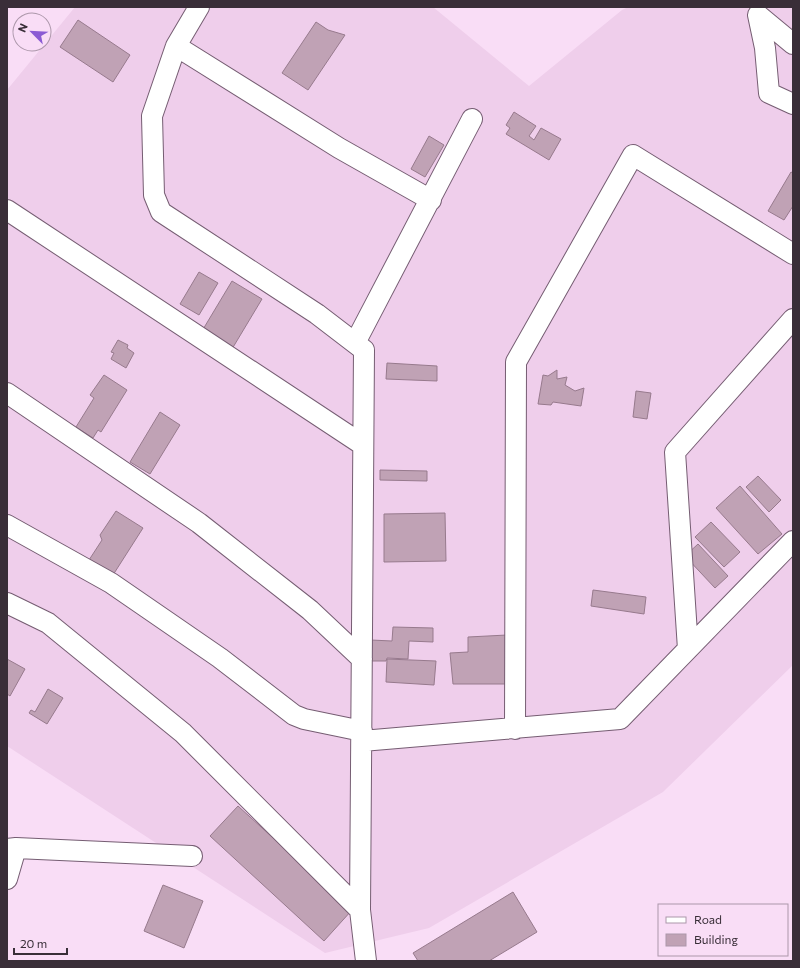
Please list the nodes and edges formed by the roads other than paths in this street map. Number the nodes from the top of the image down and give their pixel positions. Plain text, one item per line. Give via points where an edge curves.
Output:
1 (199, 7) edge
2 (793, 44) edge
3 (176, 46) junction
4 (793, 104) edge
5 (472, 119) dead end
6 (431, 200) junction
7 (7, 210) edge
8 (793, 254) edge
9 (793, 319) edge
10 (355, 343) junction
11 (7, 393) edge
12 (364, 445) junction
13 (7, 525) edge
14 (793, 542) edge
15 (7, 603) edge
16 (688, 650) junction
17 (362, 658) junction
18 (515, 729) junction
19 (362, 736) junction
20 (12, 849) edge
21 (192, 856) dead end
22 (7, 879) edge
23 (360, 910) junction
24 (366, 961) edge

1 - 3 street
2 - 4 street via 758,15 770,93
3 - 6 street via 339,148
3 - 10 street via 152,116 154,195 161,212 317,314
5 - 6 street
6 - 10 street
7 - 12 street
8 - 18 street via 633,155 516,362
9 - 16 street via 675,452
10 - 12 street via 364,350
11 - 17 street via 199,523 310,610
12 - 17 street
13 - 19 street via 110,583 220,658 294,715
14 - 16 street
15 - 23 street via 48,623 183,733
16 - 18 street via 620,719
17 - 19 street
18 - 19 street
19 - 23 street
20 - 21 street
20 - 22 street
23 - 24 street

